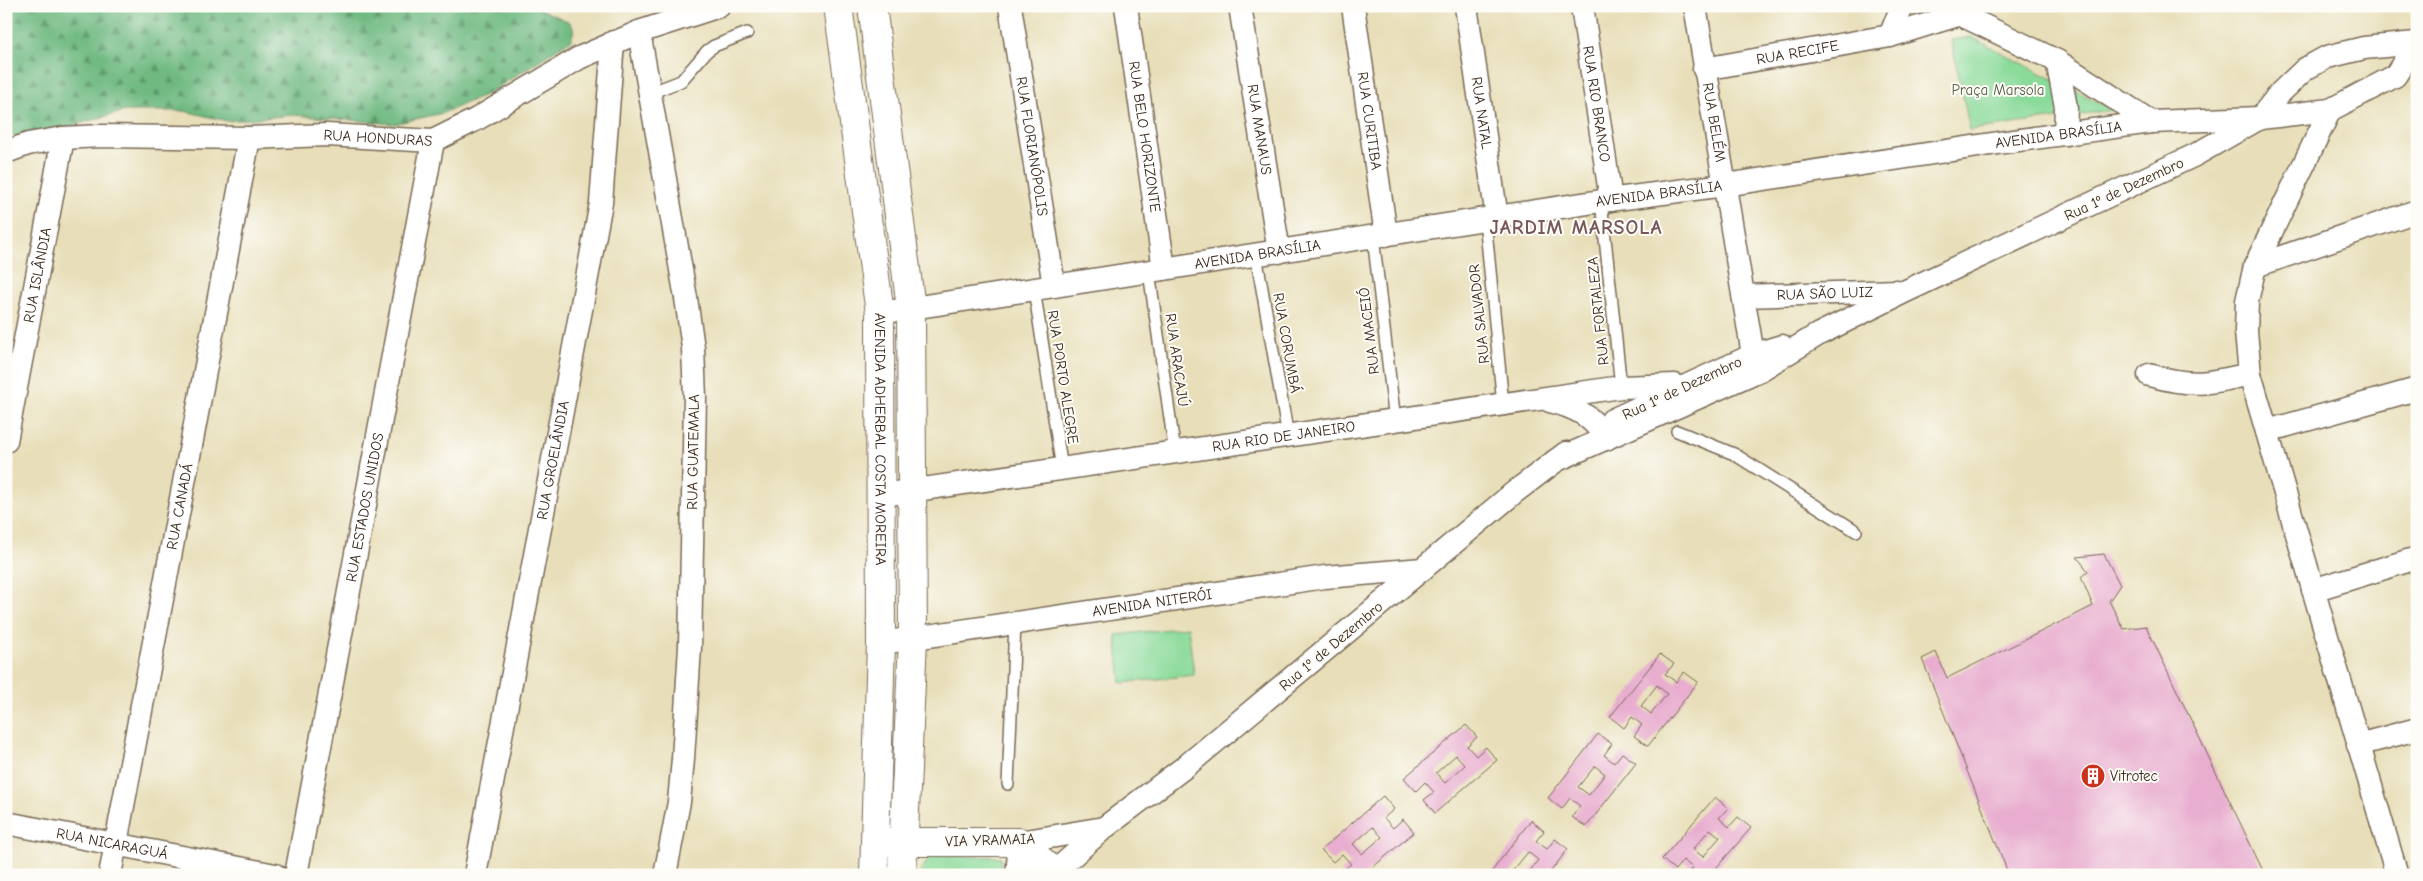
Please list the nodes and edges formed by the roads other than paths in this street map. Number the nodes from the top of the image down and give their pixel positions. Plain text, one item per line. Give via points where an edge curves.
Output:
1 (719, 6) edge
2 (838, 6) edge
3 (872, 6) edge
4 (1010, 6) edge
5 (1126, 6) edge
6 (1240, 6) edge
7 (1353, 6) edge
8 (1466, 6) edge
9 (1582, 6) edge
10 (1695, 6) edge
11 (1902, 6) edge
12 (1952, 10) edge
13 (640, 32) junction
14 (747, 34) dead end
15 (1890, 36) junction
16 (614, 42) junction
17 (2417, 43) edge
18 (2058, 61) junction
19 (1704, 69) junction
20 (2406, 75) edge
21 (650, 93) junction
22 (2330, 110) junction
23 (2260, 118) junction
24 (2151, 122) junction
25 (2065, 134) junction
26 (62, 138) junction
27 (249, 138) junction
28 (433, 141) junction
29 (6, 152) edge
30 (1725, 185) junction
31 (1606, 201) junction
32 (2417, 212) edge
33 (1491, 218) junction
34 (1379, 236) junction
35 (1279, 252) junction
36 (1256, 255) junction
37 (2255, 266) junction
38 (1157, 270) junction
39 (1044, 288) junction
40 (1906, 291) junction
41 (1744, 296) junction
42 (911, 308) junction
43 (880, 314) junction
44 (1819, 334) junction
45 (1753, 355) junction
46 (2250, 374) junction
47 (2149, 375) dead end
48 (1688, 384) junction
49 (1612, 388) junction
50 (2417, 389) edge
51 (1710, 391) junction
52 (1544, 400) junction
53 (1503, 405) junction
54 (1395, 421) junction
55 (1598, 428) junction
56 (1677, 431) dead end
57 (2267, 431) junction
58 (1288, 436) junction
59 (6, 441) edge
60 (1176, 453) junction
61 (1062, 469) junction
62 (913, 490) junction
63 (882, 495) junction
64 (1856, 531) dead end
65 (2417, 558) edge
66 (1423, 569) junction
67 (2313, 590) junction
68 (1014, 624) junction
69 (912, 640) junction
70 (881, 643) junction
71 (2417, 729) edge
72 (2358, 745) junction
73 (1008, 784) dead end
74 (6, 823) edge
75 (1104, 828) junction
76 (876, 842) junction
77 (1020, 842) junction
78 (904, 843) junction
79 (115, 844) junction
80 (1054, 874) edge
81 (110, 875) edge
82 (275, 875) edge
83 (296, 875) edge
84 (475, 875) edge
85 (665, 875) edge
86 (874, 875) edge
87 (902, 875) edge
88 (1017, 875) edge
89 (2396, 875) edge

1 - 13 street, RUA HONDURAS
2 - 43 main road, AVENIDA ADHERBAL COSTA MOREIRA
3 - 42 main road, AVENIDA ADHERBAL COSTA MOREIRA
4 - 39 street, RUA FLORIANÓPOLIS
5 - 38 street, RUA BELO HORIZONTE
6 - 35 street, RUA MANAUS
7 - 34 street, RUA CURITIBA
8 - 33 street, RUA NATAL
9 - 31 street, RUA RIO BRANCO
10 - 19 street, RUA BELÉM
11 - 15 street
12 - 15 street, RUA RECIFE
12 - 18 street
13 - 16 street, RUA HONDURAS
13 - 21 street, RUA GUATEMALA
14 - 21 lane via 714,46 681,81
15 - 19 street, RUA RECIFE
16 - 28 street, RUA HONDURAS via 578,58
16 - 84 street, RUA GROELÂNDIA via 601,204
17 - 20 street, Rua 1º de Dezembro
17 - 23 street via 2364,48 2327,57 2304,69
18 - 24 street
18 - 25 street via 2066,107
19 - 30 street, RUA BELÉM
20 - 22 street, Rua 1º de Dezembro
21 - 85 street, RUA GUATEMALA via 686,298 695,398 690,647 684,750 679,802
22 - 23 street, Rua 1º de Dezembro
22 - 37 street
23 - 24 street, AVENIDA BRASÍLIA
23 - 40 street, Rua 1º de Dezembro via 2170,168
24 - 25 street, AVENIDA BRASÍLIA
25 - 30 street, AVENIDA BRASÍLIA
26 - 27 street, RUA HONDURAS
26 - 29 street, RUA HONDURAS
26 - 59 street, RUA ISLÂNDIA
27 - 28 street, RUA HONDURAS via 328,135
27 - 79 street, RUA CANADÁ
28 - 83 street, RUA ESTADOS UNIDOS
30 - 31 street, AVENIDA BRASÍLIA
30 - 41 street, RUA BELÉM
31 - 33 street, AVENIDA BRASÍLIA
31 - 49 lane, RUA FORTALEZA
32 - 37 street
33 - 34 street, AVENIDA BRASÍLIA
33 - 53 lane, RUA SALVADOR
34 - 35 street, AVENIDA BRASÍLIA
34 - 54 lane, RUA MACEIÓ
35 - 36 street, AVENIDA BRASÍLIA
36 - 38 street, AVENIDA BRASÍLIA
36 - 58 lane, RUA CORUMBÁ
37 - 46 street via 2247,301
38 - 39 street, AVENIDA BRASÍLIA
38 - 60 lane, RUA ARACAJÚ
39 - 42 street, AVENIDA BRASÍLIA
39 - 61 lane, RUA PORTO ALEGRE
40 - 41 street, RUA SÃO LUIZ
40 - 44 street, Rua 1º de Dezembro
41 - 45 street, RUA BELÉM
42 - 43 street, AVENIDA BRASÍLIA
42 - 62 main road, AVENIDA ADHERBAL COSTA MOREIRA
43 - 63 main road, AVENIDA ADHERBAL COSTA MOREIRA
44 - 45 street, Rua 1º de Dezembro
44 - 51 street, Rua 1º de Dezembro via 1760,370
45 - 48 street, Rua 1º de Dezembro
45 - 51 street
46 - 47 street via 2197,384
46 - 57 street
48 - 49 street, RUA RIO DE JANEIRO
48 - 55 street, Rua 1º de Dezembro
49 - 52 street, RUA RIO DE JANEIRO
49 - 55 street via 1596,398
50 - 57 street
51 - 55 street, Rua 1º de Dezembro
52 - 53 street, RUA RIO DE JANEIRO
52 - 55 street via 1573,407
53 - 54 street, RUA RIO DE JANEIRO
54 - 58 street, RUA RIO DE JANEIRO
55 - 66 street, Rua 1º de Dezembro
56 - 64 lane via 1734,454
57 - 67 street
58 - 60 street, RUA RIO DE JANEIRO
60 - 61 street, RUA RIO DE JANEIRO
61 - 62 street, RUA RIO DE JANEIRO
62 - 63 street, RUA RIO DE JANEIRO
62 - 69 main road, AVENIDA ADHERBAL COSTA MOREIRA
63 - 70 main road, AVENIDA ADHERBAL COSTA MOREIRA
65 - 67 street
66 - 68 street, AVENIDA NITERÓI via 1325,577
66 - 75 street, Rua 1º de Dezembro via 1186,766
67 - 72 street
68 - 69 street, AVENIDA NITERÓI
68 - 73 lane
69 - 70 street, AVENIDA NITERÓI
69 - 78 main road, AVENIDA ADHERBAL COSTA MOREIRA
70 - 76 main road, AVENIDA ADHERBAL COSTA MOREIRA
71 - 72 street
72 - 89 street
74 - 79 street, RUA NICARAGUÁ
75 - 77 street, VIA YRAMAIA
75 - 80 street, Rua 1º de Dezembro
76 - 78 main road, VIA YRAMAIA
76 - 86 main road, AVENIDA ADHERBAL COSTA MOREIRA
77 - 78 main road, VIA YRAMAIA
77 - 80 main road
77 - 88 street
78 - 87 main road, AVENIDA ADHERBAL COSTA MOREIRA
79 - 81 street, RUA CANADÁ
79 - 82 street, RUA NICARAGUÁ

